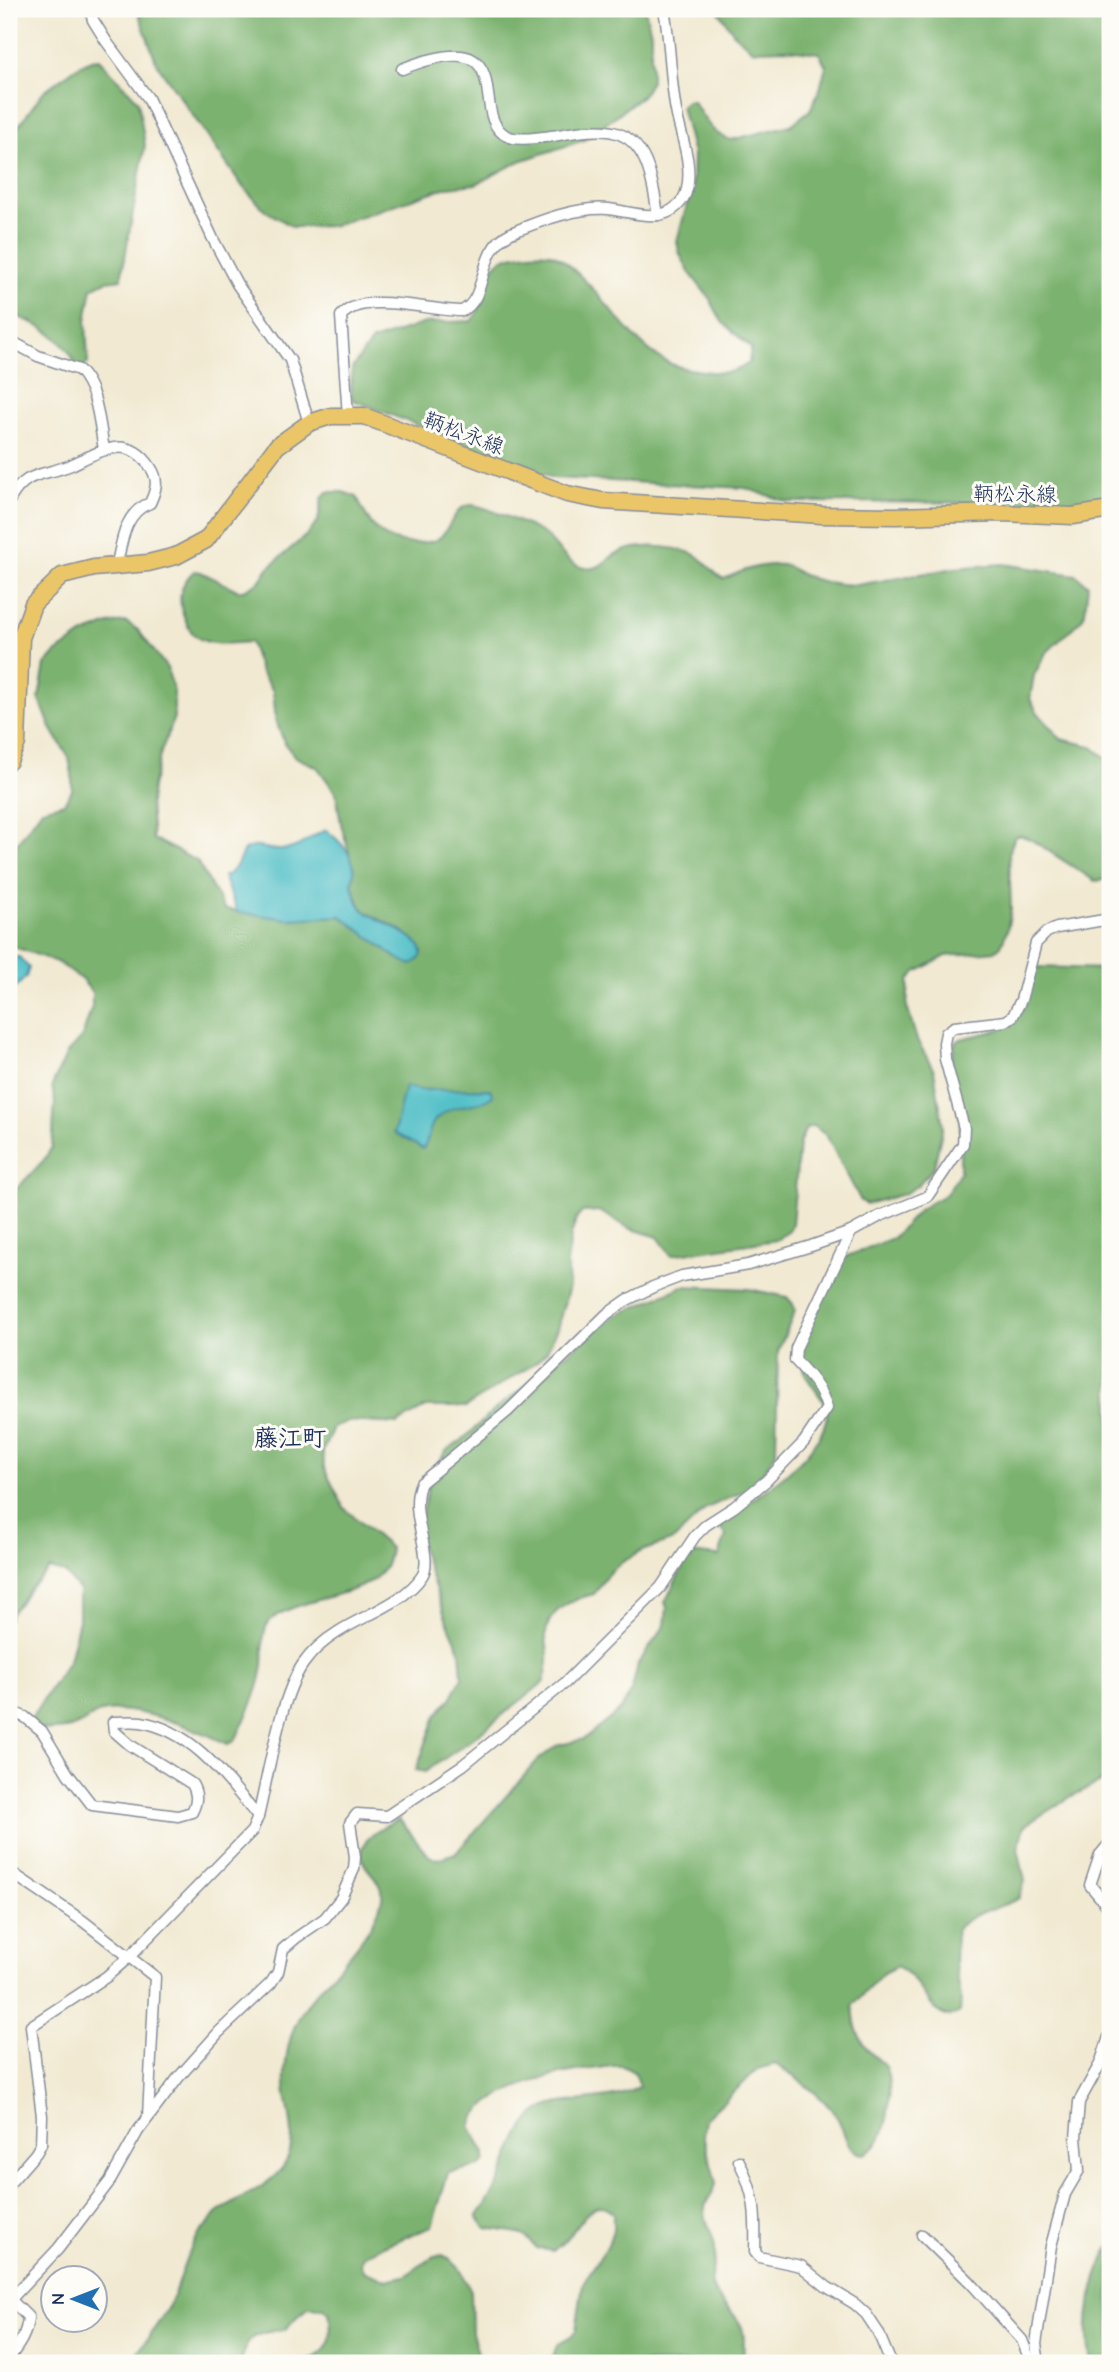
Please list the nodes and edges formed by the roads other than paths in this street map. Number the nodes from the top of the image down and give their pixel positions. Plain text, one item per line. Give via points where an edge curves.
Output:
1 (90, 9) edge
2 (664, 9) edge
3 (402, 69) dead end
4 (658, 215) junction
5 (9, 340) edge
6 (348, 416) junction
7 (309, 423) junction
8 (104, 449) junction
9 (9, 501) edge
10 (1110, 510) edge
11 (117, 565) junction
12 (9, 761) edge
13 (1110, 919) edge
14 (851, 1232) junction
15 (9, 1711) edge
16 (258, 1817) junction
17 (1110, 1843) edge
18 (9, 1871) edge
19 (1110, 1909) edge
20 (129, 1956) junction
21 (1110, 2034) edge
22 (148, 2117) junction
23 (739, 2161) dead end
24 (9, 2184) edge
25 (922, 2235) dead end
26 (10, 2300) edge
27 (9, 2358) edge
28 (891, 2363) edge
29 (1031, 2363) edge
30 (1039, 2363) edge

1 - 7 street via 106,41 148,98 237,284 290,360
2 - 4 street via 674,100 688,155 687,190 677,208
3 - 4 street via 446,57 469,58 485,73 498,130 508,137 600,131 630,141 652,175
4 - 6 street via 584,211 508,234 487,258 474,302 462,311 380,302 353,305 341,316
5 - 8 street via 83,374 92,388
6 - 7 main road, 鞆松永線
6 - 10 main road, 鞆松永線 via 363,416 567,494 603,501 821,515 1073,516
7 - 11 main road, 鞆松永線 via 277,446 206,540 176,556
8 - 9 street via 30,477 18,485
8 - 11 street via 133,450 156,475 150,503 131,516
11 - 12 main road, 鞆松永線 via 62,576 33,604 21,638 17,743
13 - 14 street via 1048,932 1036,943 1013,1016 1006,1021 954,1027 946,1034 945,1059 964,1128 959,1153 927,1197
14 - 16 street via 748,1265 682,1276 627,1300 507,1412 421,1483 417,1516 424,1573 404,1594 327,1639 301,1666 284,1712
14 - 22 street via 796,1348 795,1360 825,1398 827,1408 804,1442 766,1481 695,1536 661,1587 565,1683 463,1765 387,1816 353,1817 354,1869 341,1898 325,1918 284,1949 271,1983 219,2032
15 - 16 street via 42,1731 92,1805 178,1816 196,1806 192,1784 114,1731 113,1722 140,1722 178,1735 198,1748
16 - 20 street via 239,1846
17 - 19 street via 1100,1855 1090,1885
18 - 20 street
20 - 22 street via 155,1978
20 - 24 street via 31,2026 41,2144
21 - 30 street via 1079,2102 1079,2170 1065,2194 1051,2246 1036,2344
22 - 26 street via 103,2191
23 - 28 street via 753,2193 755,2252 759,2257 801,2266 855,2304 878,2332
25 - 29 street via 1022,2340
26 - 27 street via 28,2317 21,2343

